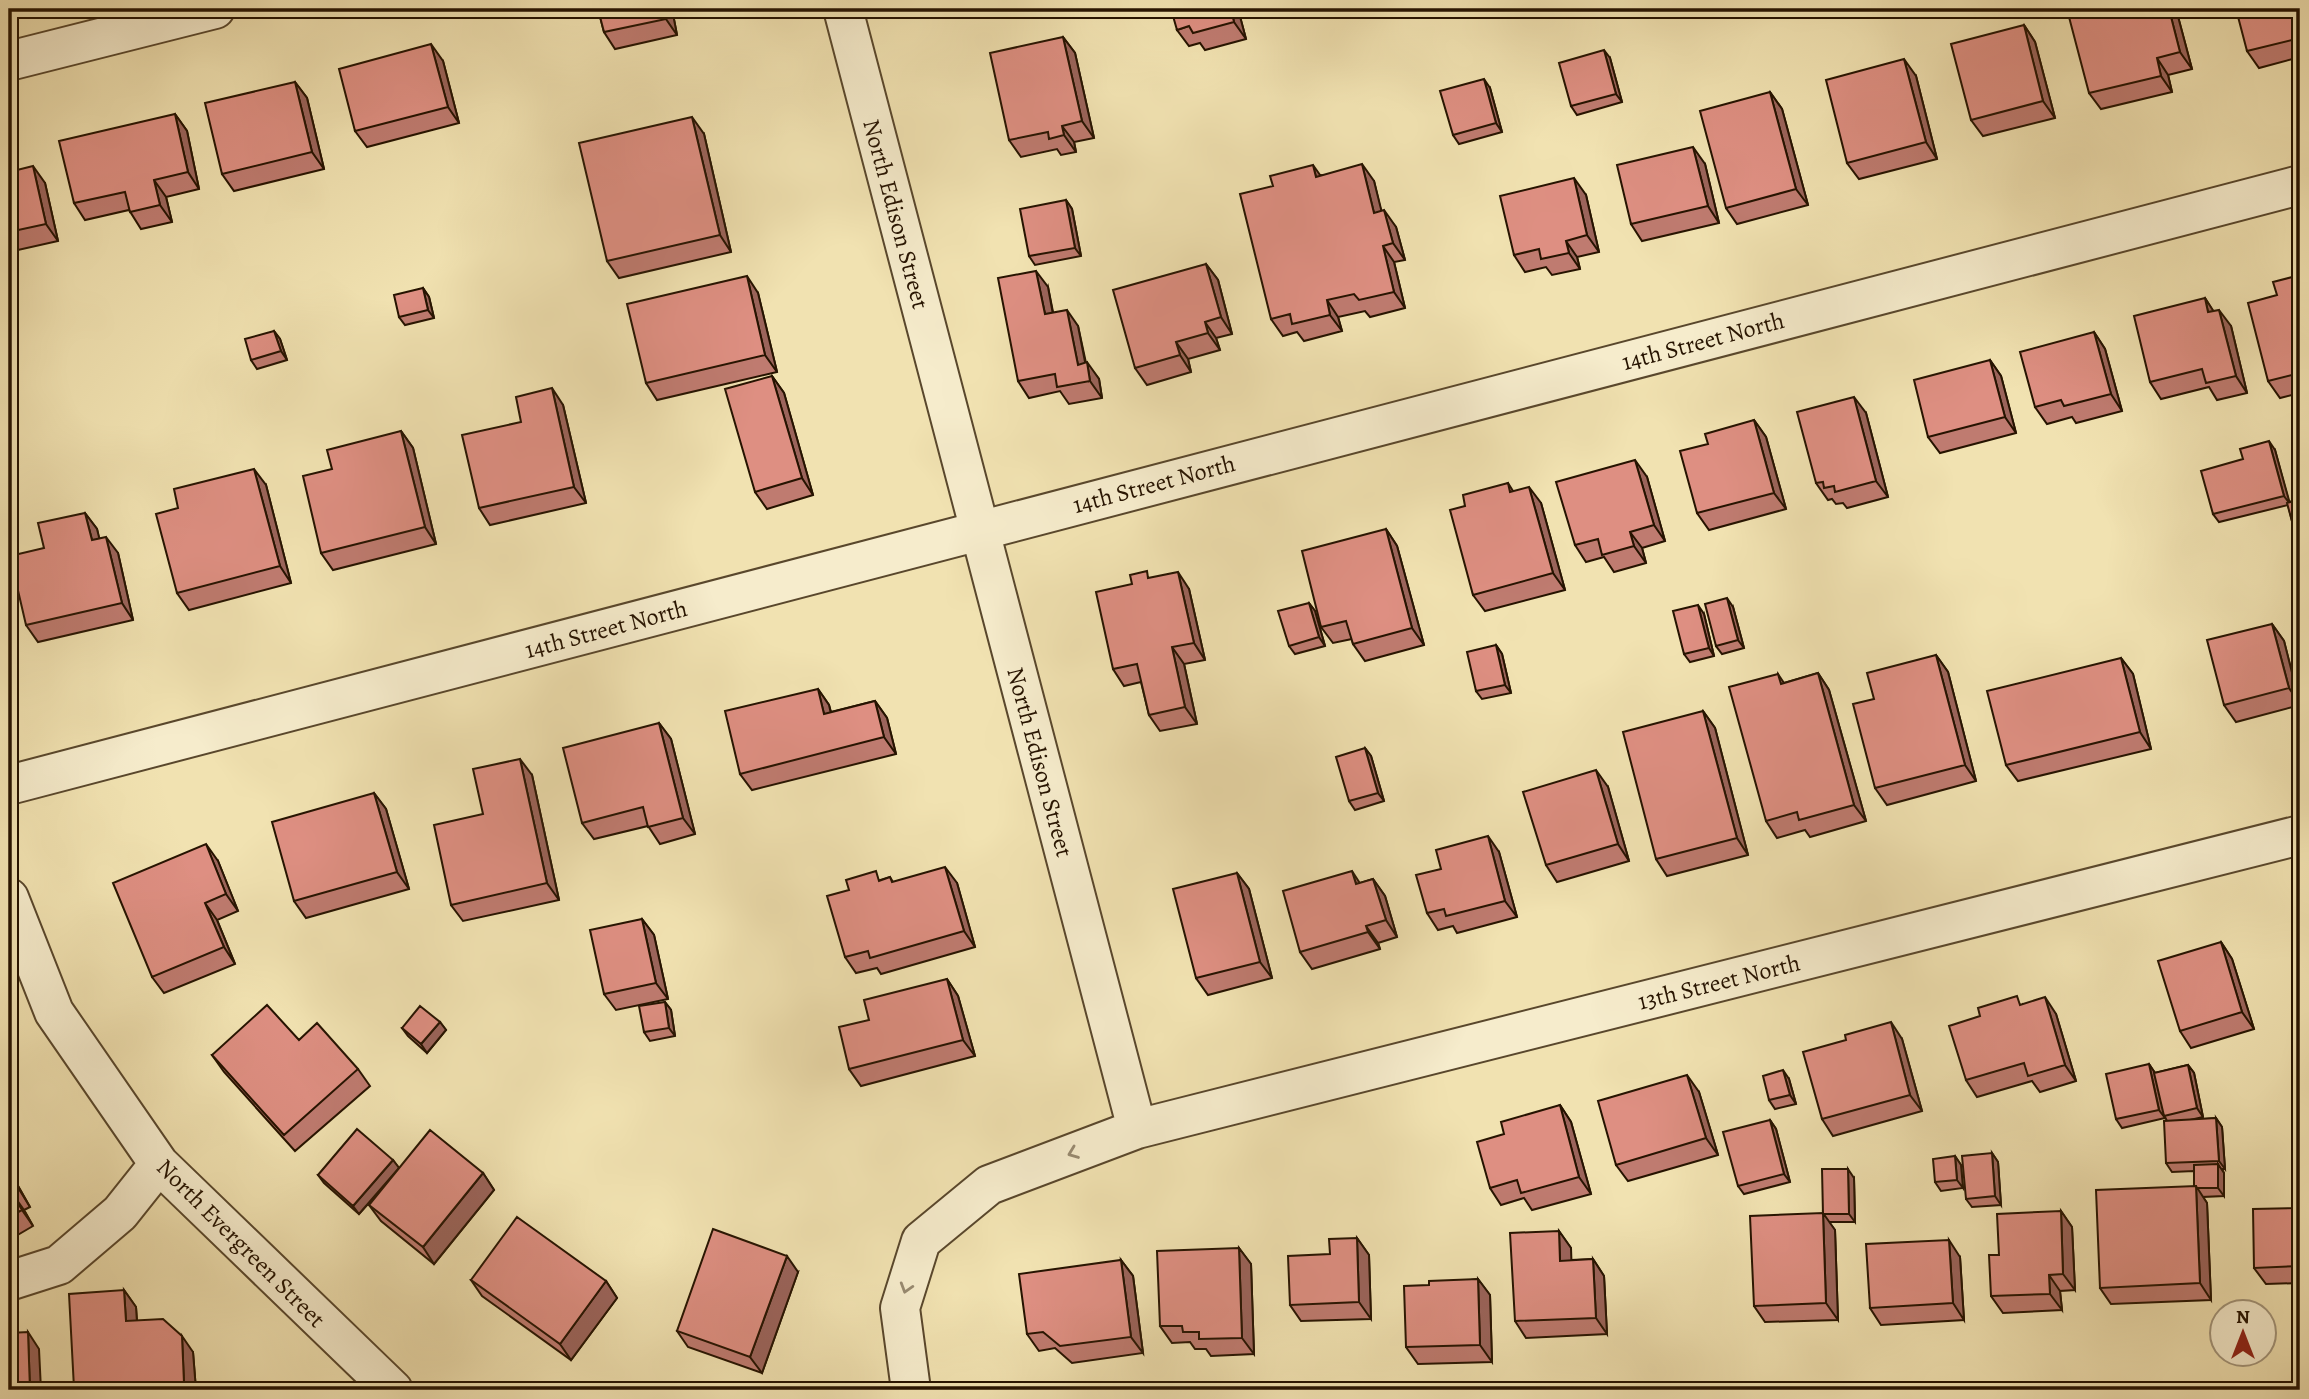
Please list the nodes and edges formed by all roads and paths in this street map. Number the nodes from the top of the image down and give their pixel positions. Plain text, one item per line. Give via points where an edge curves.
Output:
1 (215, 9) edge
2 (843, 9) edge
3 (9, 61) edge
4 (2300, 185) edge
5 (979, 529) junction
6 (9, 785) edge
7 (2300, 835) edge
8 (9, 898) edge
9 (1137, 1129) junction
10 (159, 1164) junction
11 (9, 1281) edge
12 (393, 1390) edge
13 (911, 1390) edge

1 - 3 street
2 - 5 street, North Edison Street
4 - 5 street, 14th Street North
5 - 6 street, 14th Street North
5 - 9 street, North Edison Street
7 - 9 street, 13th Street North
8 - 10 street, North Evergreen Street via 54,1012
9 -> 13 street via 989,1185 921,1241 900,1308
10 - 11 street via 120,1213 59,1265
10 - 12 street, North Evergreen Street

